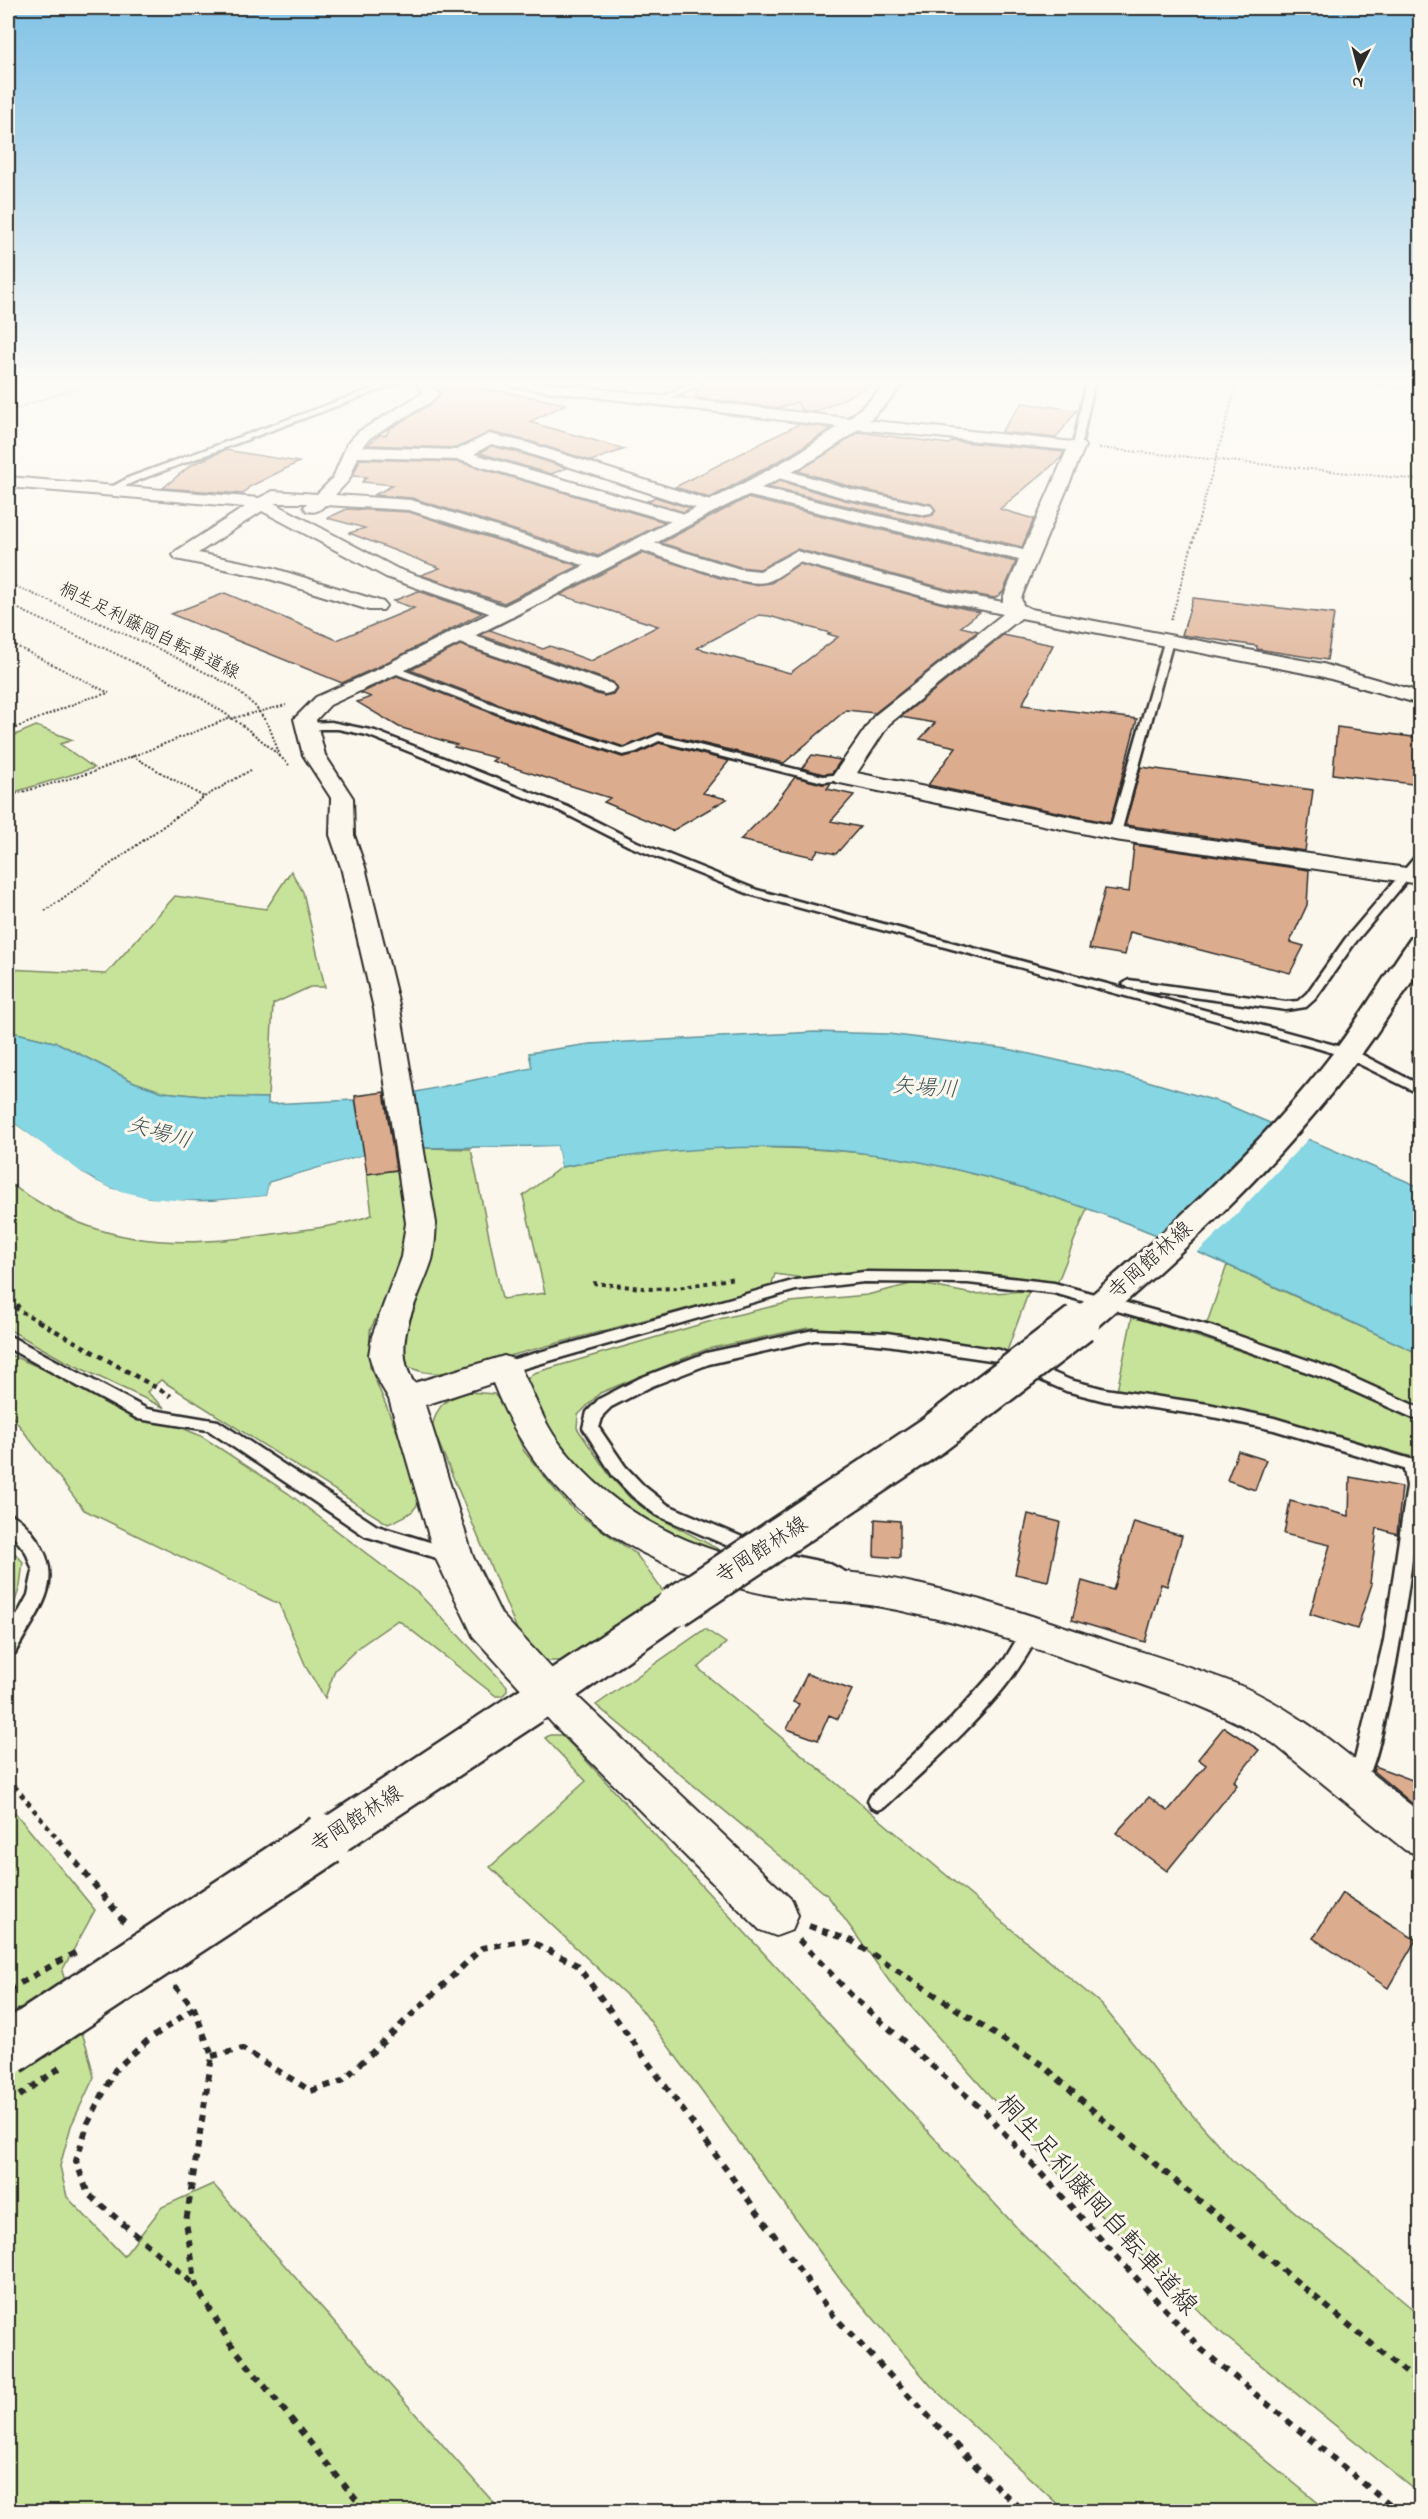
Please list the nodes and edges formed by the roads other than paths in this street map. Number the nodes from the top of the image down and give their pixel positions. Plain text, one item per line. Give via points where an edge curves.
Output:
1 (233, 501) edge
2 (265, 501) edge
3 (319, 501) edge
4 (344, 501) edge
5 (618, 501) edge
6 (691, 501) edge
7 (722, 501) edge
8 (792, 501) edge
9 (881, 501) edge
10 (1053, 501) edge
11 (261, 503) junction
12 (711, 507) junction
13 (925, 510) dead end
14 (686, 520) junction
15 (297, 522) junction
16 (641, 544) junction
17 (1029, 557) junction
18 (599, 565) junction
19 (376, 606) dead end
20 (1018, 611) junction
21 (506, 613) junction
22 (458, 636) junction
23 (1168, 640) junction
24 (392, 669) junction
25 (604, 688) dead end
26 (1420, 698) edge
27 (306, 726) junction
28 (843, 777) junction
29 (1115, 833) junction
30 (1420, 858) edge
31 (1412, 876) edge
32 (1420, 944) edge
33 (1100, 984) junction
34 (1420, 1053) edge
35 (1420, 1060) edge
36 (1341, 1063) junction
37 (1420, 1090) edge
38 (1093, 1312) junction
39 (8, 1341) edge
40 (504, 1368) junction
41 (406, 1398) junction
42 (1420, 1415) edge
43 (8, 1520) edge
44 (454, 1557) junction
45 (862, 1589) junction
46 (1031, 1632) junction
47 (8, 1648) edge
48 (541, 1699) junction
49 (1349, 1777) junction
50 (878, 1801) dead end
51 (1420, 1836) edge
52 (777, 1915) road end
53 (8, 2049) edge

1 - 11 street
2 - 11 street
3 - 15 street
4 - 18 street via 411,505
5 - 14 street
6 - 12 street
7 - 12 main road
8 - 17 street
9 - 13 street
10 - 17 street
11 - 15 street
11 - 19 street via 182,555 267,572
12 - 14 main road
14 - 16 main road
15 - 21 street via 392,573
16 - 18 main road
16 - 20 street via 738,574 763,577 796,556 947,597
17 - 20 street via 1012,598
18 - 21 main road
20 - 23 street
20 - 28 street via 881,720
21 - 22 main road
22 - 24 main road
22 - 25 street
23 - 26 street via 1323,670
23 - 29 lane
24 - 27 street via 318,704 305,718
24 - 28 lane via 623,752 658,738 823,779
27 - 33 lane via 349,726 371,733 564,809 633,844 753,892
27 - 41 street via 314,755 342,798 342,835 387,1009 412,1158 421,1223 417,1257 388,1336 386,1355
28 - 29 street
29 - 31 street
30 - 31 lane
31 - 33 lane via 1350,941 1302,1004 1286,1006 1114,981
32 - 36 main road, 寺岡館林線
33 - 36 lane
34 - 35 lane
36 - 37 lane
36 - 38 main road, 寺岡館林線 via 1236,1180
38 - 40 lane via 1054,1288 968,1278 831,1280 772,1291
38 - 42 lane via 1204,1330 1330,1374
38 - 48 main road, 寺岡館林線, bridge via 906,1453
39 - 44 lane via 144,1415 212,1425 371,1530
40 - 41 street
40 - 45 street via 526,1423 550,1459 580,1491 646,1540 692,1560 740,1574
41 - 44 street
43 - 47 lane via 30,1544 40,1562 42,1581
44 - 48 street via 487,1625
45 - 46 street via 924,1600
45 - 49 lane via 822,1568 776,1559 662,1510 619,1471 595,1437 591,1428 595,1412 646,1382 706,1359 814,1335 836,1335 1000,1356 1066,1385 1274,1424 1411,1465 1416,1486 1393,1640 1364,1764
46 - 49 street via 1239,1703 1282,1726
46 - 50 lane via 1012,1665 959,1724
48 - 52 street
48 - 53 main road, 寺岡館林線, bridge
49 - 51 street

